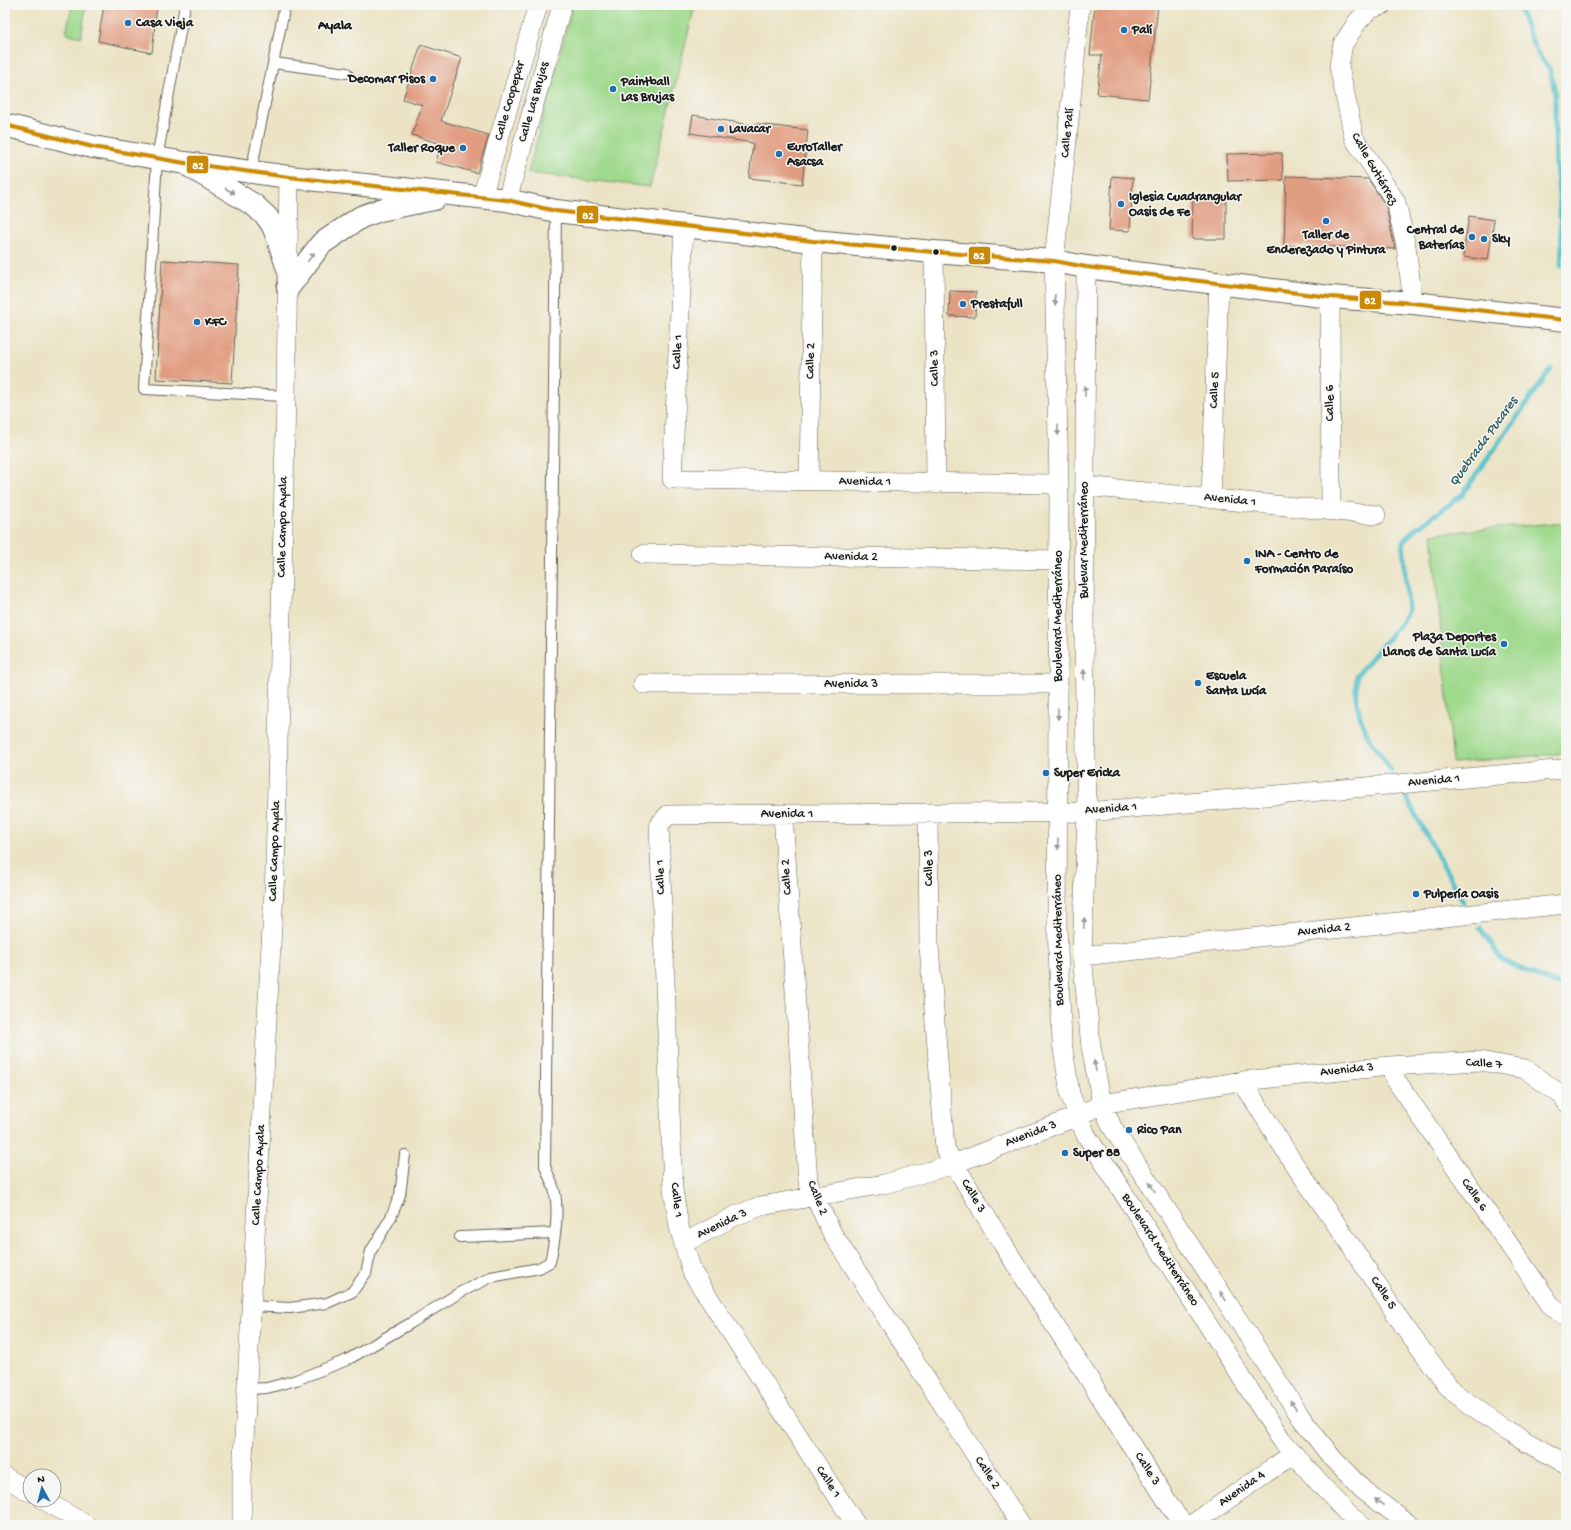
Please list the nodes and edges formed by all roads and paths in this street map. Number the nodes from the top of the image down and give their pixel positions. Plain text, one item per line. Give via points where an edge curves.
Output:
1 (185, 5) edge
2 (285, 5) edge
3 (538, 5) edge
4 (562, 5) edge
5 (1080, 5) edge
6 (1382, 5) edge
7 (274, 63) junction
8 (347, 73) dead end
9 (5, 126) edge
10 (157, 158) junction
11 (184, 164) junction
12 (251, 172) junction
13 (289, 177) junction
14 (456, 195) junction
15 (482, 197) junction
16 (506, 200) junction
17 (556, 211) junction
18 (684, 226) junction
19 (813, 240) junction
20 (934, 252) junction
21 (1054, 261) junction
22 (1086, 268) junction
23 (288, 279) junction
24 (1219, 283) junction
25 (1330, 297) junction
26 (1413, 303) junction
27 (1566, 320) edge
28 (286, 396) junction
29 (672, 479) joint
30 (809, 481) junction
31 (936, 484) junction
32 (1059, 484) junction
33 (1085, 486) junction
34 (1210, 498) junction
35 (1331, 510) junction
36 (1376, 515) dead end
37 (643, 554) dead end
38 (1059, 560) junction
39 (643, 684) dead end
40 (1058, 684) junction
41 (1566, 769) edge
42 (1058, 811) junction
43 (1087, 812) junction
44 (928, 813) junction
45 (783, 814) junction
46 (659, 825) joint
47 (1566, 904) edge
48 (1082, 956) junction
49 (1390, 1066) junction
50 (1242, 1081) junction
51 (1566, 1102) edge
52 (1102, 1104) junction
53 (1078, 1116) junction
54 (405, 1154) dead end
55 (954, 1164) junction
56 (815, 1197) junction
57 (554, 1233) junction
58 (460, 1237) dead end
59 (684, 1243) junction
60 (252, 1306) junction
61 (1566, 1318) edge
62 (248, 1389) junction
63 (1293, 1454) junction
64 (1566, 1464) edge
65 (5, 1477) edge
66 (22, 1487) edge
67 (57, 1508) edge
68 (86, 1525) edge
69 (242, 1525) edge
70 (856, 1525) edge
71 (1021, 1525) edge
72 (1185, 1525) edge
73 (1191, 1525) edge
74 (1362, 1525) edge
75 (1410, 1525) edge

1 - 10 lane
2 - 7 lane
3 - 15 street, Calle Coopepar
4 - 16 street, Calle Las Brujas
5 - 21 street, Calle Palí
6 - 26 street, Calle Gutiérrez via 1370,9 1358,21 1343,44 1340,66 1354,138 1396,202 1406,246
7 - 8 lane
7 - 12 lane
9 - 10 main road via 92,147
10 - 11 main road
10 - 28 lane via 144,389
11 - 12 main road
11 -> 23 main road via 254,205 267,217 278,239
12 - 13 main road
13 - 14 main road
13 - 23 street, Calle Campo Ayala
14 - 15 main road
23 -> 14 main road via 321,244 361,217 380,210
15 - 16 main road
16 - 17 main road
17 - 18 main road
17 - 57 lane via 546,1158 555,1193
18 - 19 main road
18 - 29 street, Calle 1
19 - 20 main road
19 - 30 street, Calle 2
20 - 21 main road
20 - 31 street, Calle 3
21 - 22 main road
21 -> 32 street, Boulevard Mediterráneo
22 - 24 main road
33 -> 22 street, Bulevar Mediterráneo
23 - 28 street, Calle Campo Ayala
24 - 25 main road
24 - 34 street, Calle 5
25 - 26 main road
25 - 35 street, Calle 6
26 - 27 main road
28 - 60 street, Calle Campo Ayala via 275,872
29 - 30 street, Avenida 1
30 - 31 street, Avenida 1
31 - 32 street, Avenida 1
32 - 38 street, Boulevard Mediterráneo
33 - 34 street, Avenida 1
43 -> 33 street, Bulevar Mediterráneo
34 - 35 street, Avenida 1
35 - 36 street, Avenida 1
37 - 38 street, Avenida 2
38 - 40 street, Boulevard Mediterráneo
39 - 40 street, Avenida 3
40 -> 42 street, Boulevard Mediterráneo
41 - 43 street, Avenida 1
42 - 43 street, Avenida 1
42 - 44 street, Avenida 1
42 -> 53 street, Boulevard Mediterráneo via 1057,926 1062,1042 1070,1094
48 -> 43 street, Boulevard Mediterráneo
44 - 45 street, Avenida 1
44 - 55 street, Calle 3 via 929,946 945,1149
45 - 46 street, Avenida 1 via 668,815
45 - 56 street, Calle 2 via 808,1182
46 - 59 street, Calle 1 via 673,1188
47 - 48 street, Avenida 2
52 -> 48 street, Boulevard Mediterráneo via 1091,1047
49 - 50 street, Avenida 3
49 - 51 street, Calle 7 via 1480,1062 1525,1069 1564,1097
49 - 61 street, Calle 6 via 1395,1079 1550,1304
50 - 52 street, Avenida 3
50 - 64 street, Calle 5 via 1294,1164 1404,1326 1452,1391 1507,1431
52 - 53 street, Avenida 3
75 -> 52 street, Boulevard Mediterráneo via 1363,1490 1333,1459 1302,1419 1112,1127
53 - 55 street, Avenida 3
53 - 63 street, Boulevard Mediterráneo via 1085,1133
54 - 60 lane via 400,1195 391,1217 371,1251 366,1273 352,1292 327,1303 290,1308
55 - 56 street, Avenida 3 via 884,1184
55 - 72 street, Calle 3 via 1004,1246
56 - 59 street, Avenida 3 via 761,1206 737,1215
56 - 71 street, Calle 2 via 833,1235
57 - 58 lane
57 - 62 lane via 550,1262 539,1268 491,1278 472,1286 346,1360 296,1380 267,1388
59 - 70 street, Calle 1 via 692,1272
60 - 62 street, Calle Campo Ayala
62 - 69 street, Calle Campo Ayala via 242,1476
63 - 73 street, Avenida 4
63 - 74 street, Boulevard Mediterráneo via 1351,1517
65 - 66 street
67 - 68 street

